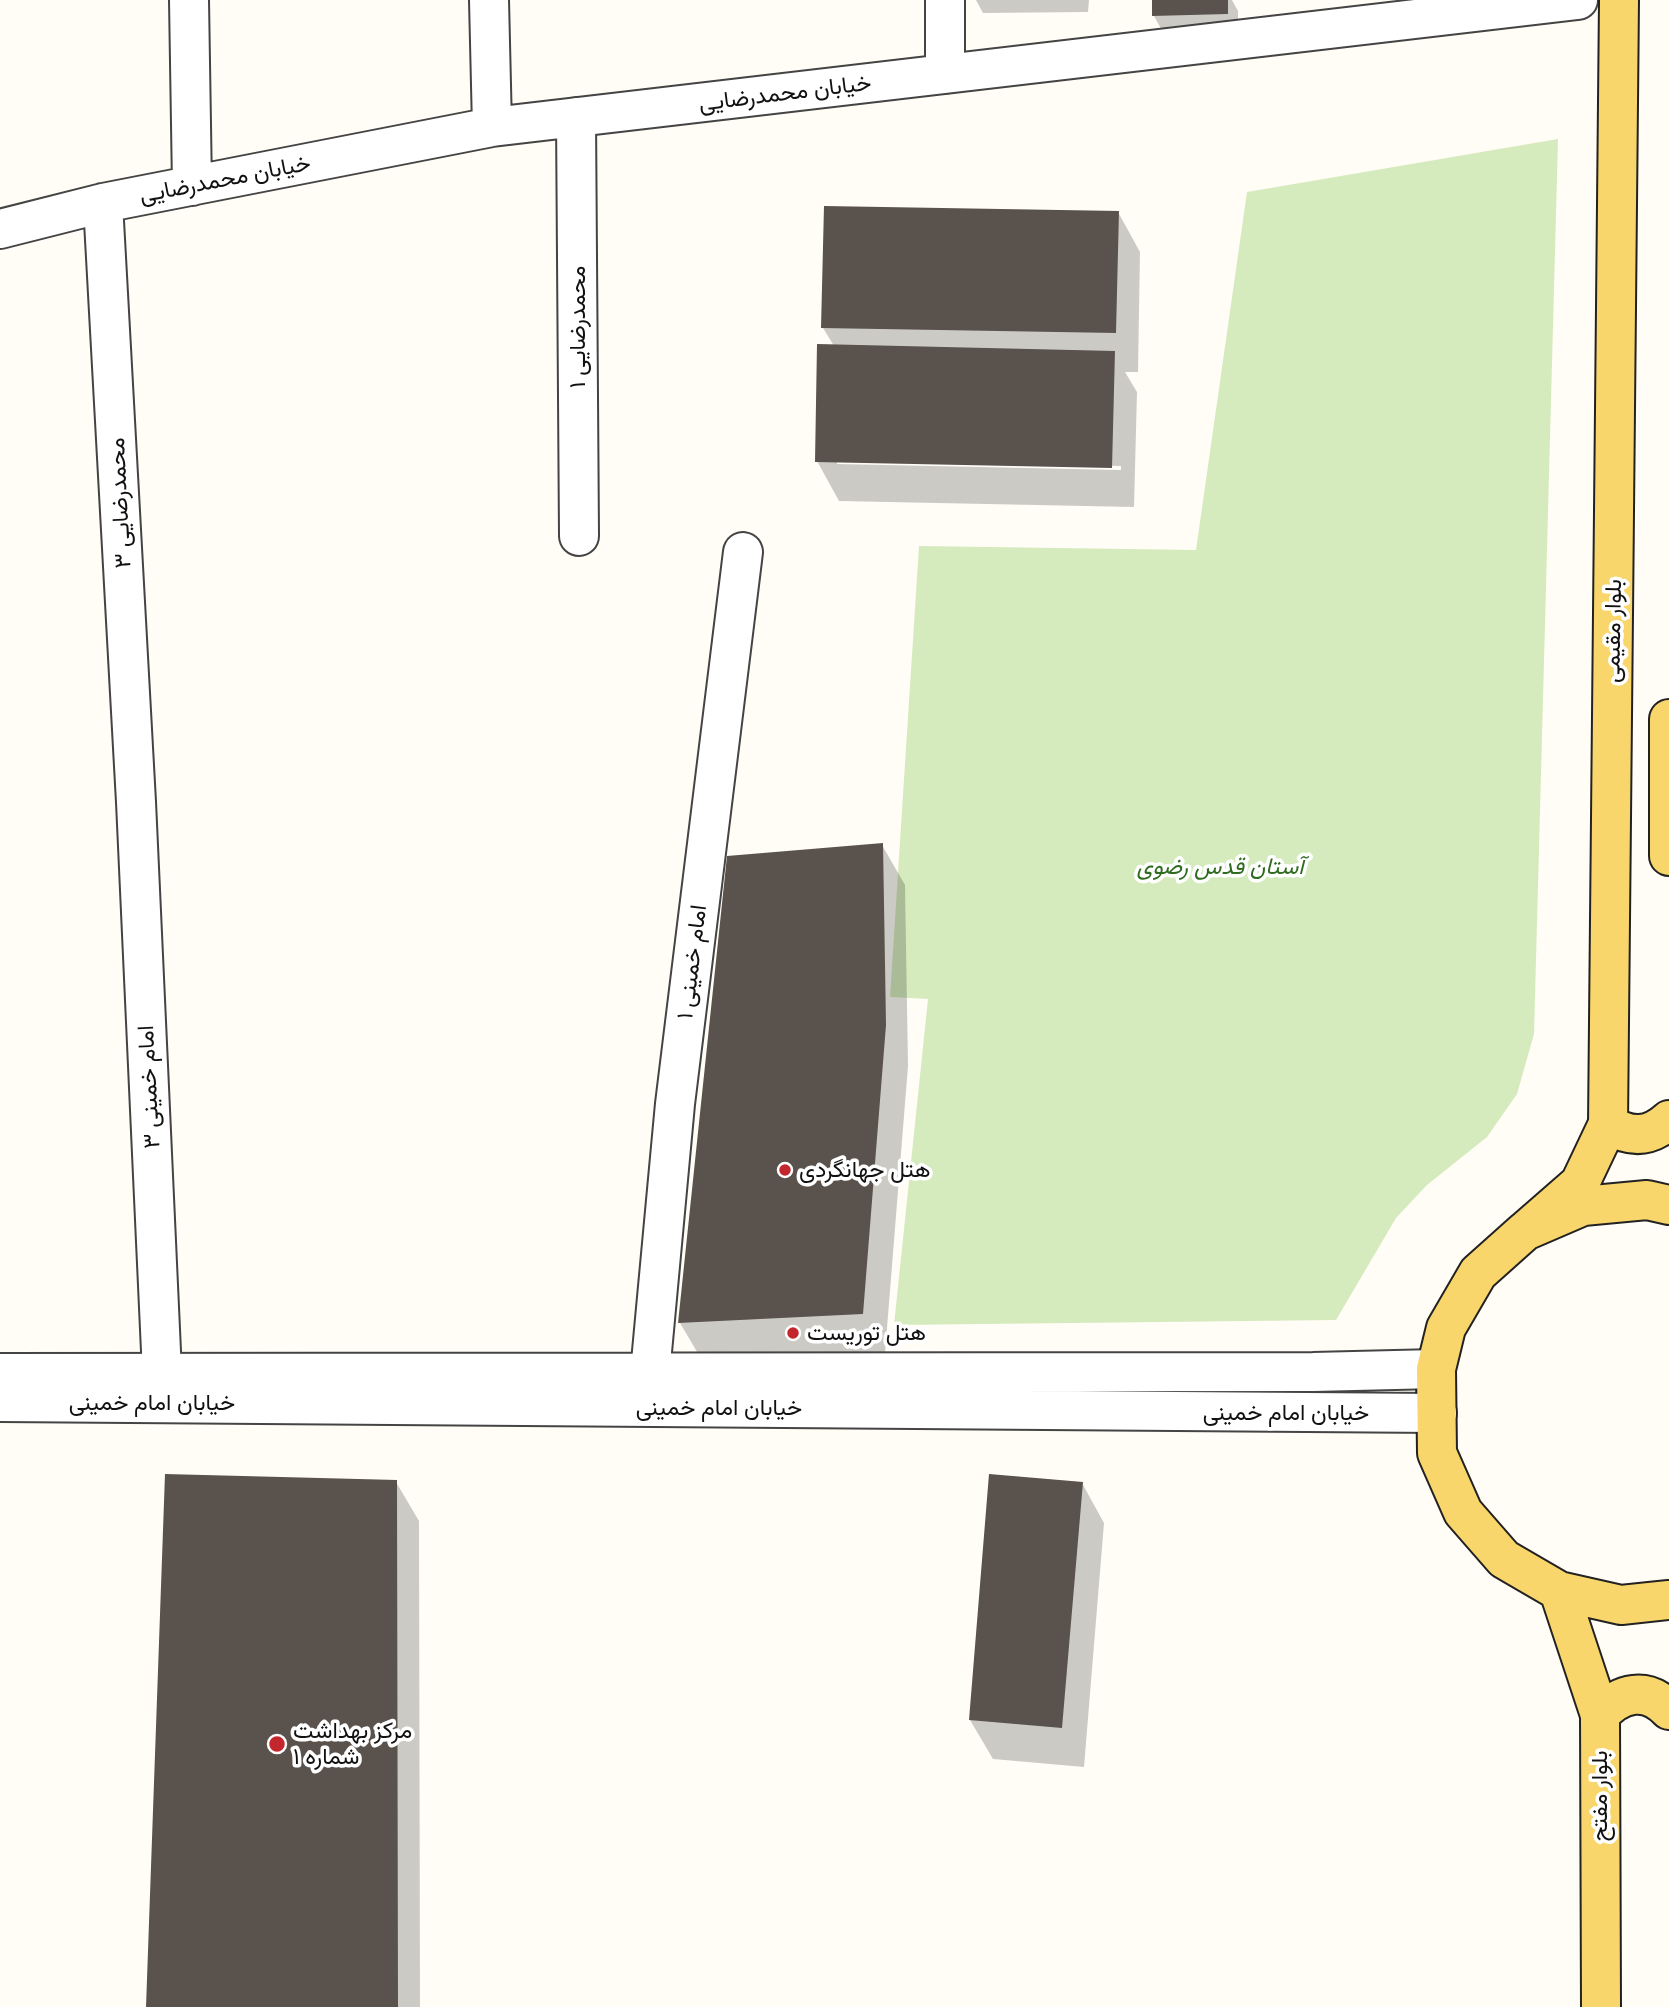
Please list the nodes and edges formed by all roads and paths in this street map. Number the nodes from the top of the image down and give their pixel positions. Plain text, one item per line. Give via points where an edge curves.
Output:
1 (189, 0) edge
2 (489, 0) edge
3 (945, 0) edge
4 (1578, 0) edge
5 (1619, 0) edge
6 (1300, 16) edge
7 (945, 74) junction
8 (576, 117) junction
9 (492, 127) junction
10 (192, 186) junction
11 (103, 203) junction
12 (0, 229) edge
13 (579, 536) dead end
14 (743, 552) dead end
15 (1669, 719) edge
16 (1669, 781) edge
17 (136, 802) joint
18 (1669, 856) edge
19 (1669, 1120) edge
20 (1608, 1124) junction
21 (1669, 1205) edge
22 (1525, 1231) junction
23 (1436, 1369) junction
24 (1344, 1370) junction
25 (0, 1373) edge
26 (162, 1373) junction
27 (650, 1373) junction
28 (0, 1402) edge
29 (1343, 1413) junction
30 (1437, 1413) junction
31 (1559, 1591) junction
32 (1669, 1600) edge
33 (1669, 1710) edge
34 (1600, 1715) junction
35 (1601, 2007) edge

1 - 10 street
2 - 9 street
3 - 7 street
4 - 6 street, خیابان محمدرضایی
5 - 20 main road, بلوار مقیمی
6 - 7 street, خیابان محمدرضایی
7 - 8 street, خیابان محمدرضایی
8 - 9 street, خیابان محمدرضایی
8 - 13 street, محمدرضایی ۱
9 - 10 street, خیابان محمدرضایی
10 - 11 street, خیابان محمدرضایی
11 - 12 street, خیابان محمدرضایی
11 - 17 street, محمدرضایی ۳
14 - 27 street, امام خمینی ۱ via 675,1104
15 - 16 main road
16 - 18 main road
17 - 26 street, امام خمینی ۳
19 - 20 main road via 1660,1128 1633,1134
20 - 22 main road, بلوار مقیمی via 1580,1183
21 - 22 main road via 1647,1200 1583,1206
22 - 23 main road, بلوار مقیمی via 1478,1273 1446,1328
23 - 24 street, خیابان امام خمینی
23 - 30 main road, بلوار مقیمی
24 - 27 street, خیابان امام خمینی
24 - 29 street via 1358,1379 1361,1388
25 - 26 street, خیابان امام خمینی
26 - 27 street, خیابان امام خمینی
28 - 29 street, خیابان امام خمینی
29 - 30 street, خیابان امام خمینی
30 - 31 main road, بلوار مقیمی via 1437,1453 1463,1511 1504,1559
31 - 32 main road, بلوار مقیمی via 1621,1605
31 - 34 main road, بلوار مفتح
33 - 34 main road via 1651,1697 1636,1694 1609,1704
34 - 35 main road, بلوار مفتح

